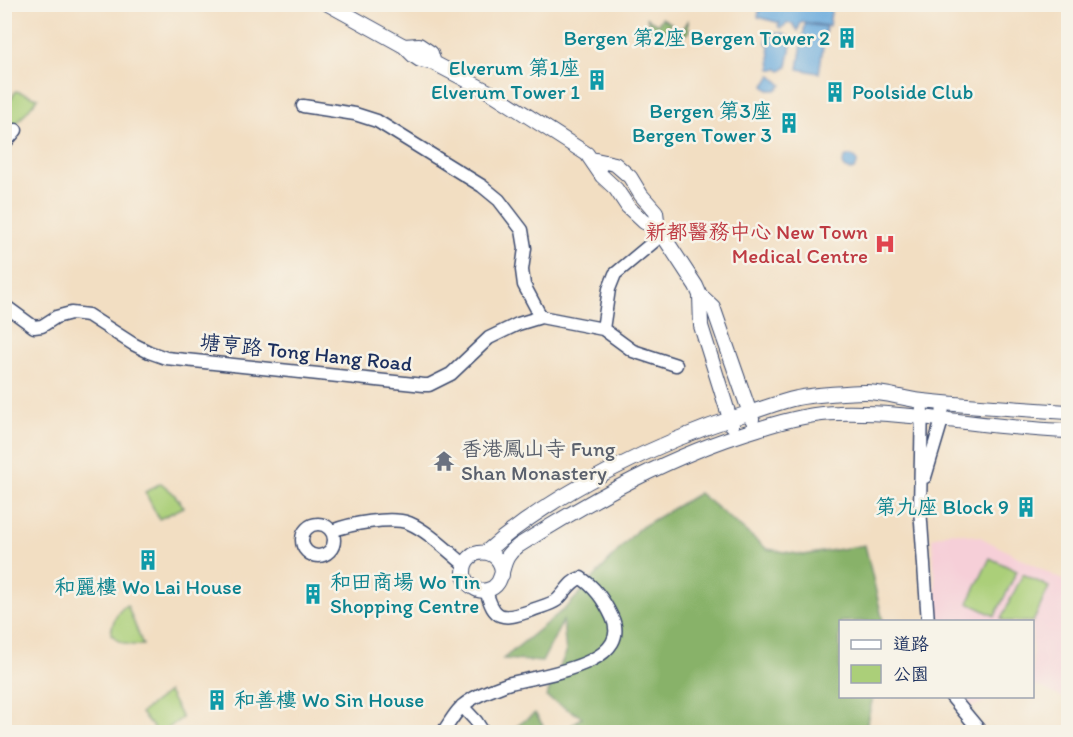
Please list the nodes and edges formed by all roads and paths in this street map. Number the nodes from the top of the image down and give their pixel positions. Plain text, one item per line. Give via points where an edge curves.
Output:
1 (328, 4) edge
2 (303, 106) dead end
3 (661, 231) junction
4 (700, 295) junction
5 (4, 305) edge
6 (541, 317) junction
7 (603, 329) junction
8 (676, 365) dead end
9 (922, 401) junction
10 (943, 403) junction
11 (750, 412) junction
12 (1068, 412) edge
13 (921, 418) junction
14 (730, 419) junction
15 (942, 420) junction
16 (756, 429) junction
17 (1068, 431) edge
18 (736, 436) junction
19 (921, 489) junction
20 (332, 531) dead end
21 (486, 552) junction
22 (465, 565) junction
23 (502, 575) junction
24 (486, 590) junction
25 (928, 620) edge
26 (952, 698) edge
27 (462, 706) junction
28 (443, 732) edge
29 (483, 732) edge
30 (981, 732) edge

1 - 3 street via 404,46 418,45 431,52 434,63 495,95 591,159 615,164 656,212
2 - 6 street via 377,121 500,200 522,230 524,285
3 - 4 street
3 - 7 street via 615,274
4 - 11 street via 713,307
4 - 14 street via 701,326
5 - 6 street, 塘亨路 Tong Hang Road via 34,327 71,313 88,315 133,344 166,358 429,385 451,374 489,338
6 - 7 street, 塘亨路 Tong Hang Road
7 - 8 street, 塘亨路 Tong Hang Road via 633,351
9 - 10 street
9 - 11 street via 867,392 819,395
9 - 13 street
10 - 12 street
10 - 15 street
11 - 14 street
11 - 16 street
13 - 15 street
13 - 16 street via 836,413
13 - 19 street
14 - 18 street
14 - 21 street via 604,474 534,516
15 - 17 street
15 - 19 street
16 - 18 street
18 - 23 street via 662,465 601,495 518,546 508,556
19 - 25 street
20 - 22 street via 380,521 409,523
21 - 22 street via 473,555
21 - 23 street via 497,558
22 - 24 street via 468,583
23 - 24 street via 496,586
24 - 27 street via 491,607 506,618 554,602 581,578 607,606 615,623 614,638 607,649 578,667 508,684
26 - 30 street
27 - 28 street
27 - 29 street

